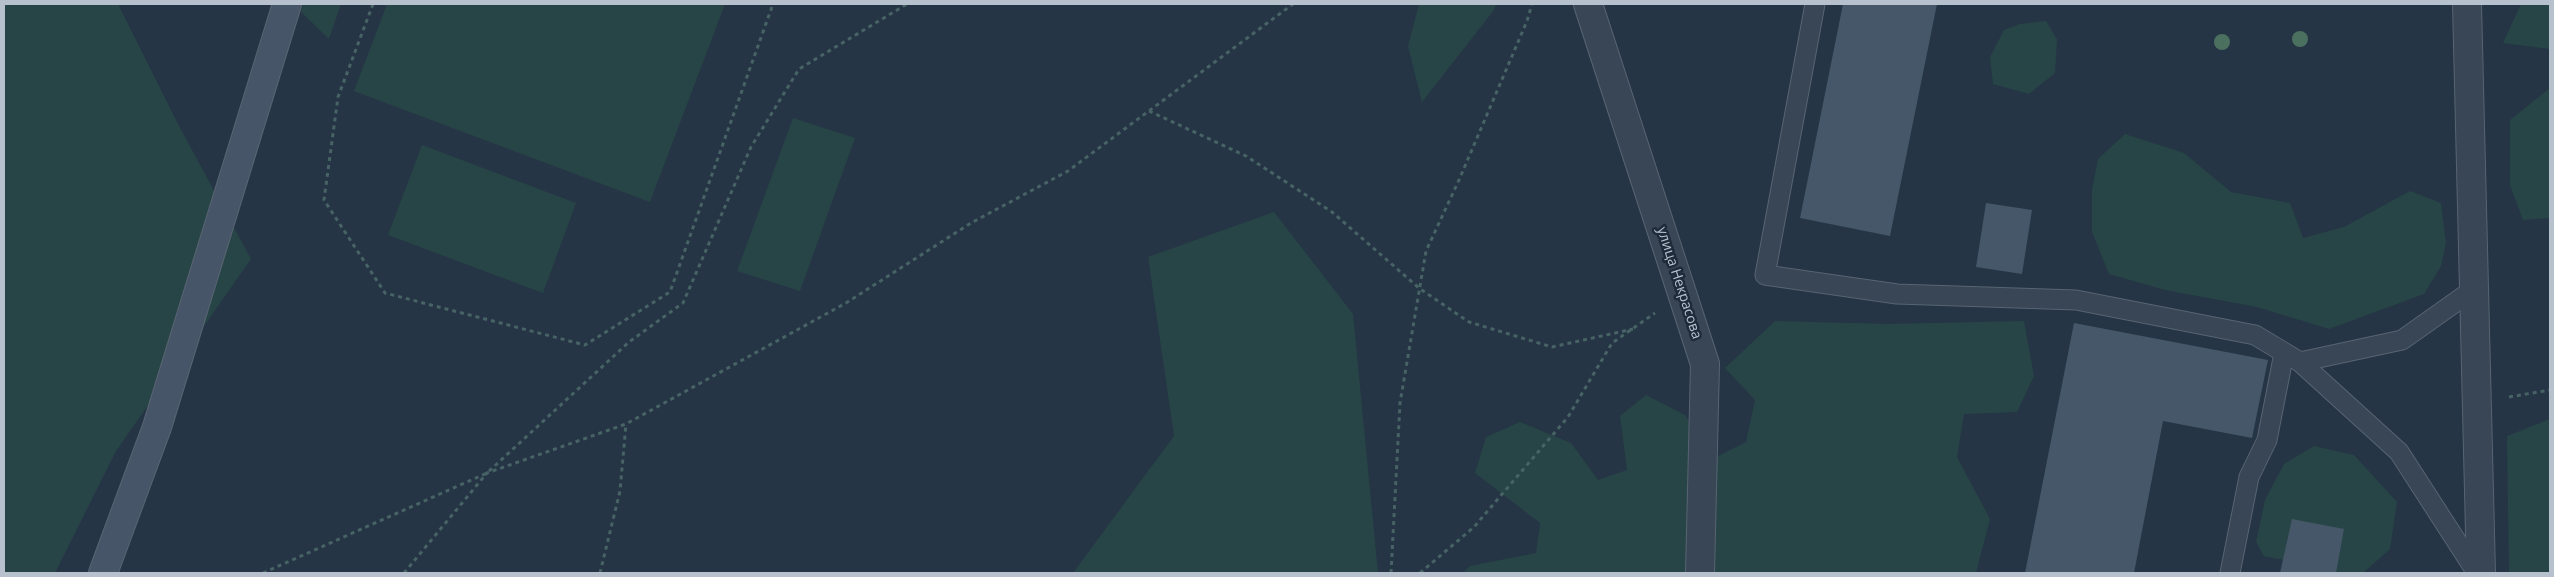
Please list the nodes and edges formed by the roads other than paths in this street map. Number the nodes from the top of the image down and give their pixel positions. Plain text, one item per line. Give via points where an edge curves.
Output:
1 (288, 4) edge
2 (1588, 4) edge
3 (1815, 4) edge
4 (2467, 4) edge
5 (2474, 289) junction
6 (2292, 358) junction
7 (103, 573) edge
8 (1700, 573) edge
9 (2230, 573) edge
10 (2477, 573) edge
11 (2481, 573) edge

1 - 7 street via 158,427
2 - 8 street, улица Некрасова via 1704,364
3 - 6 lane via 1765,275 1897,294 2076,300 2255,335
4 - 5 street
5 - 6 lane via 2402,340
5 - 11 street
6 - 9 lane via 2267,440 2249,478
6 - 10 lane via 2400,452

